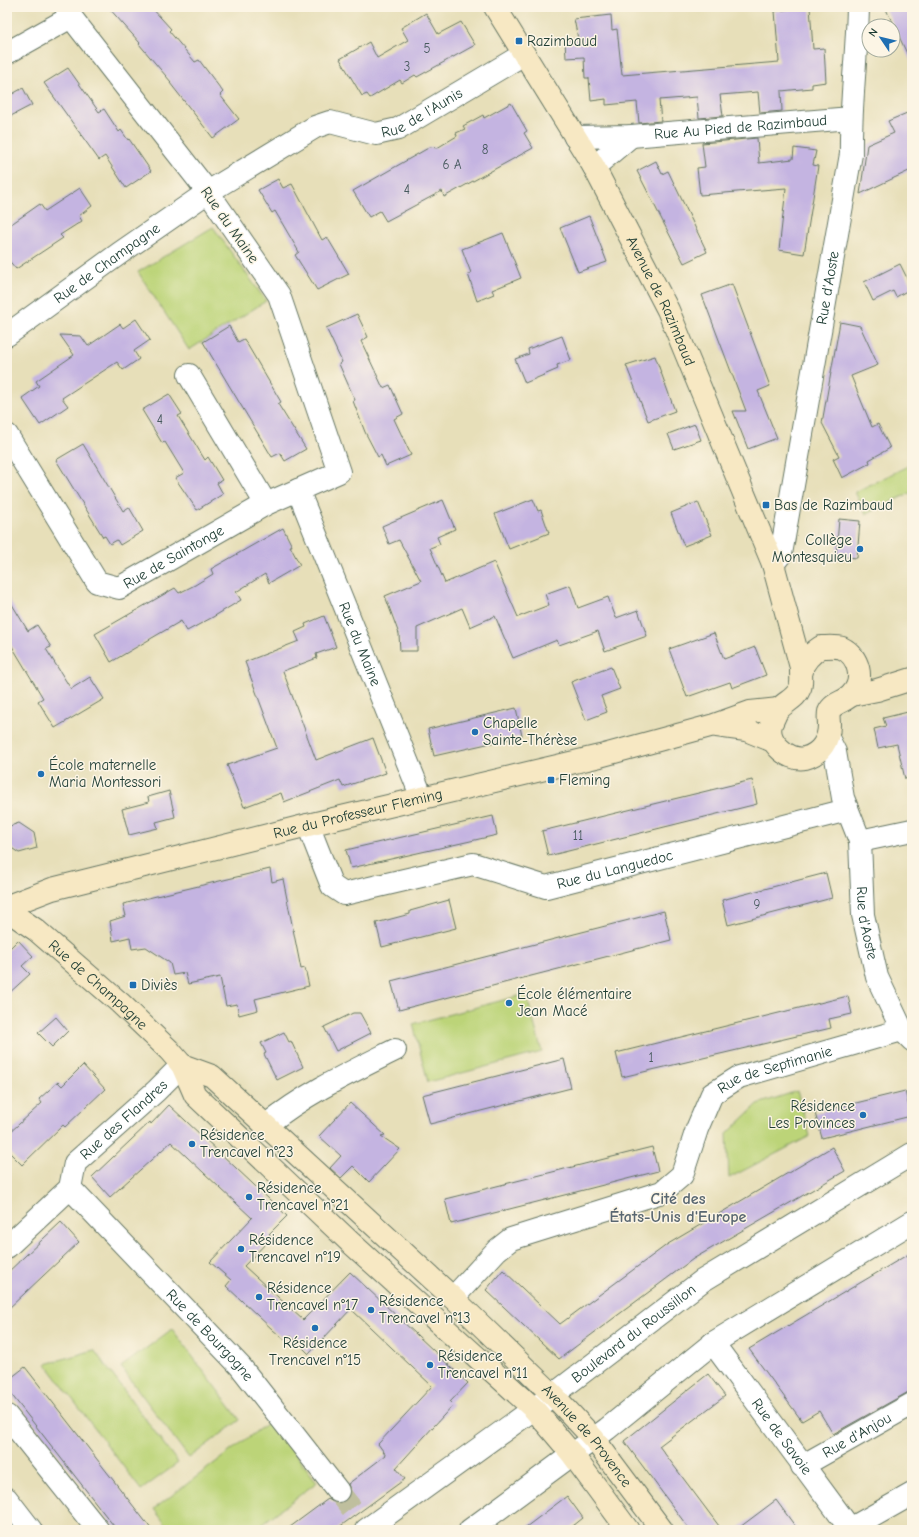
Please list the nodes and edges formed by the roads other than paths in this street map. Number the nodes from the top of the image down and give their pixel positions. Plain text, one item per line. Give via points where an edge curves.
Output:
1 (495, 7) edge
2 (858, 7) edge
3 (69, 12) edge
4 (7, 53) edge
5 (524, 54) junction
6 (851, 118) junction
7 (631, 136) junction
8 (575, 137) junction
9 (594, 167) junction
10 (208, 192) junction
11 (7, 335) edge
12 (189, 375) dead end
13 (7, 435) edge
14 (339, 472) joint
15 (298, 490) junction
16 (266, 504) junction
17 (773, 564) junction
18 (787, 614) junction
19 (821, 647) junction
20 (802, 671) junction
21 (860, 672) junction
22 (906, 681) edge
23 (852, 695) junction
24 (779, 708) junction
25 (714, 725) junction
26 (828, 738) junction
27 (773, 741) junction
28 (805, 758) junction
29 (422, 798) junction
30 (845, 804) junction
31 (308, 825) junction
32 (912, 830) edge
33 (860, 841) junction
34 (7, 911) edge
35 (907, 1035) edge
36 (395, 1050) dead end
37 (182, 1065) junction
38 (265, 1126) junction
39 (912, 1154) edge
40 (70, 1188) junction
41 (912, 1222) edge
42 (7, 1247) edge
43 (453, 1298) junction
44 (713, 1344) junction
45 (553, 1395) junction
46 (912, 1404) edge
47 (533, 1408) junction
48 (7, 1416) edge
49 (594, 1439) junction
50 (572, 1454) junction
51 (802, 1466) junction
52 (338, 1491) tunnel mouth
53 (912, 1494) edge
54 (7, 1499) edge
55 (656, 1522) edge
56 (363, 1524) edge
57 (31, 1530) edge
58 (98, 1530) edge
59 (470, 1530) edge
60 (627, 1530) edge
61 (850, 1530) edge

1 - 5 street, Avenue de Razimbaud
2 - 6 street, Rue d'Aoste
3 - 4 street
3 - 10 street, Rue du Maine
5 - 8 street, Avenue de Razimbaud
5 - 10 street, Rue de l'Aunis via 398,129 376,134 330,122 315,127
6 - 7 street, Rue Au Pied de Razimbaud
6 - 17 street, Rue d'Aoste via 851,154 827,293 781,554
7 - 8 street, Rue Au Pied de Razimbaud
7 - 9 street
8 - 9 street, Avenue de Razimbaud
9 - 17 street, Avenue de Razimbaud via 668,310
10 - 11 street, Rue de Champagne
10 - 14 street, Rue du Maine via 279,295
12 - 16 street
13 - 16 street, Rue de Saintonge via 97,582 119,588
14 - 15 street, Rue de Saintonge
15 - 16 street, Rue de Saintonge
15 - 29 street, Rue du Maine
17 - 18 street, Avenue de Razimbaud
18 - 19 street
18 - 20 street, Avenue de Razimbaud
19 - 20 street via 809,655
19 - 21 street via 842,648 854,657
20 - 24 street via 800,688 791,701
21 - 22 street
21 - 23 street via 858,684
22 - 23 street
23 - 26 street via 836,704 829,712
24 - 25 street, Rue du Professeur Fleming via 750,712
24 - 27 street via 771,724
25 - 27 street, Rue du Professeur Fleming via 746,730
25 - 29 street, Rue du Professeur Fleming via 600,756
26 - 28 street via 822,749
26 - 30 street, Rue d'Aoste via 835,752
27 - 28 street via 783,753 795,758
28 - 30 street, Rue d'Aoste via 821,765
29 - 31 street, Rue du Professeur Fleming
30 - 31 street, Rue du Languedoc via 546,887 473,864 344,894 332,886
30 - 33 street, Rue d'Aoste
31 - 34 street, Rue du Professeur Fleming via 52,889 13,904
32 - 33 street
33 - 35 street, Rue d'Aoste via 863,915 877,977
34 - 37 street, Rue de Champagne via 36,930 120,1002
35 - 43 street, Rue de Septimanie via 739,1077 712,1094 682,1175 662,1192 511,1239
36 - 38 street via 318,1089
37 - 38 street, Avenue de Provence via 212,1076
37 - 40 street, Rue des Flandres via 75,1163
37 - 47 street, Avenue de Provence via 195,1095 351,1243
38 - 43 street, Avenue de Provence
39 - 45 street, Boulevard du Roussillon via 702,1281
40 - 42 street
40 - 52 street, Rue de Bourgogne via 240,1366
41 - 44 street
43 - 45 street, Avenue de Provence
44 - 49 street
44 - 51 street, Rue de Savoie
45 - 47 street, Boulevard du Roussillon
45 - 49 street, Avenue de Provence
46 - 51 street, Rue d'Anjou
47 - 50 street, Avenue de Provence
47 - 56 street, Boulevard du Roussillon
48 - 58 street
49 - 50 street
49 - 55 street, Avenue de Provence
50 - 59 street
50 - 60 street, Avenue de Provence
51 - 61 street, Rue de Savoie
53 - 61 street, Rue de Savoie
54 - 57 street
55 - 60 street

